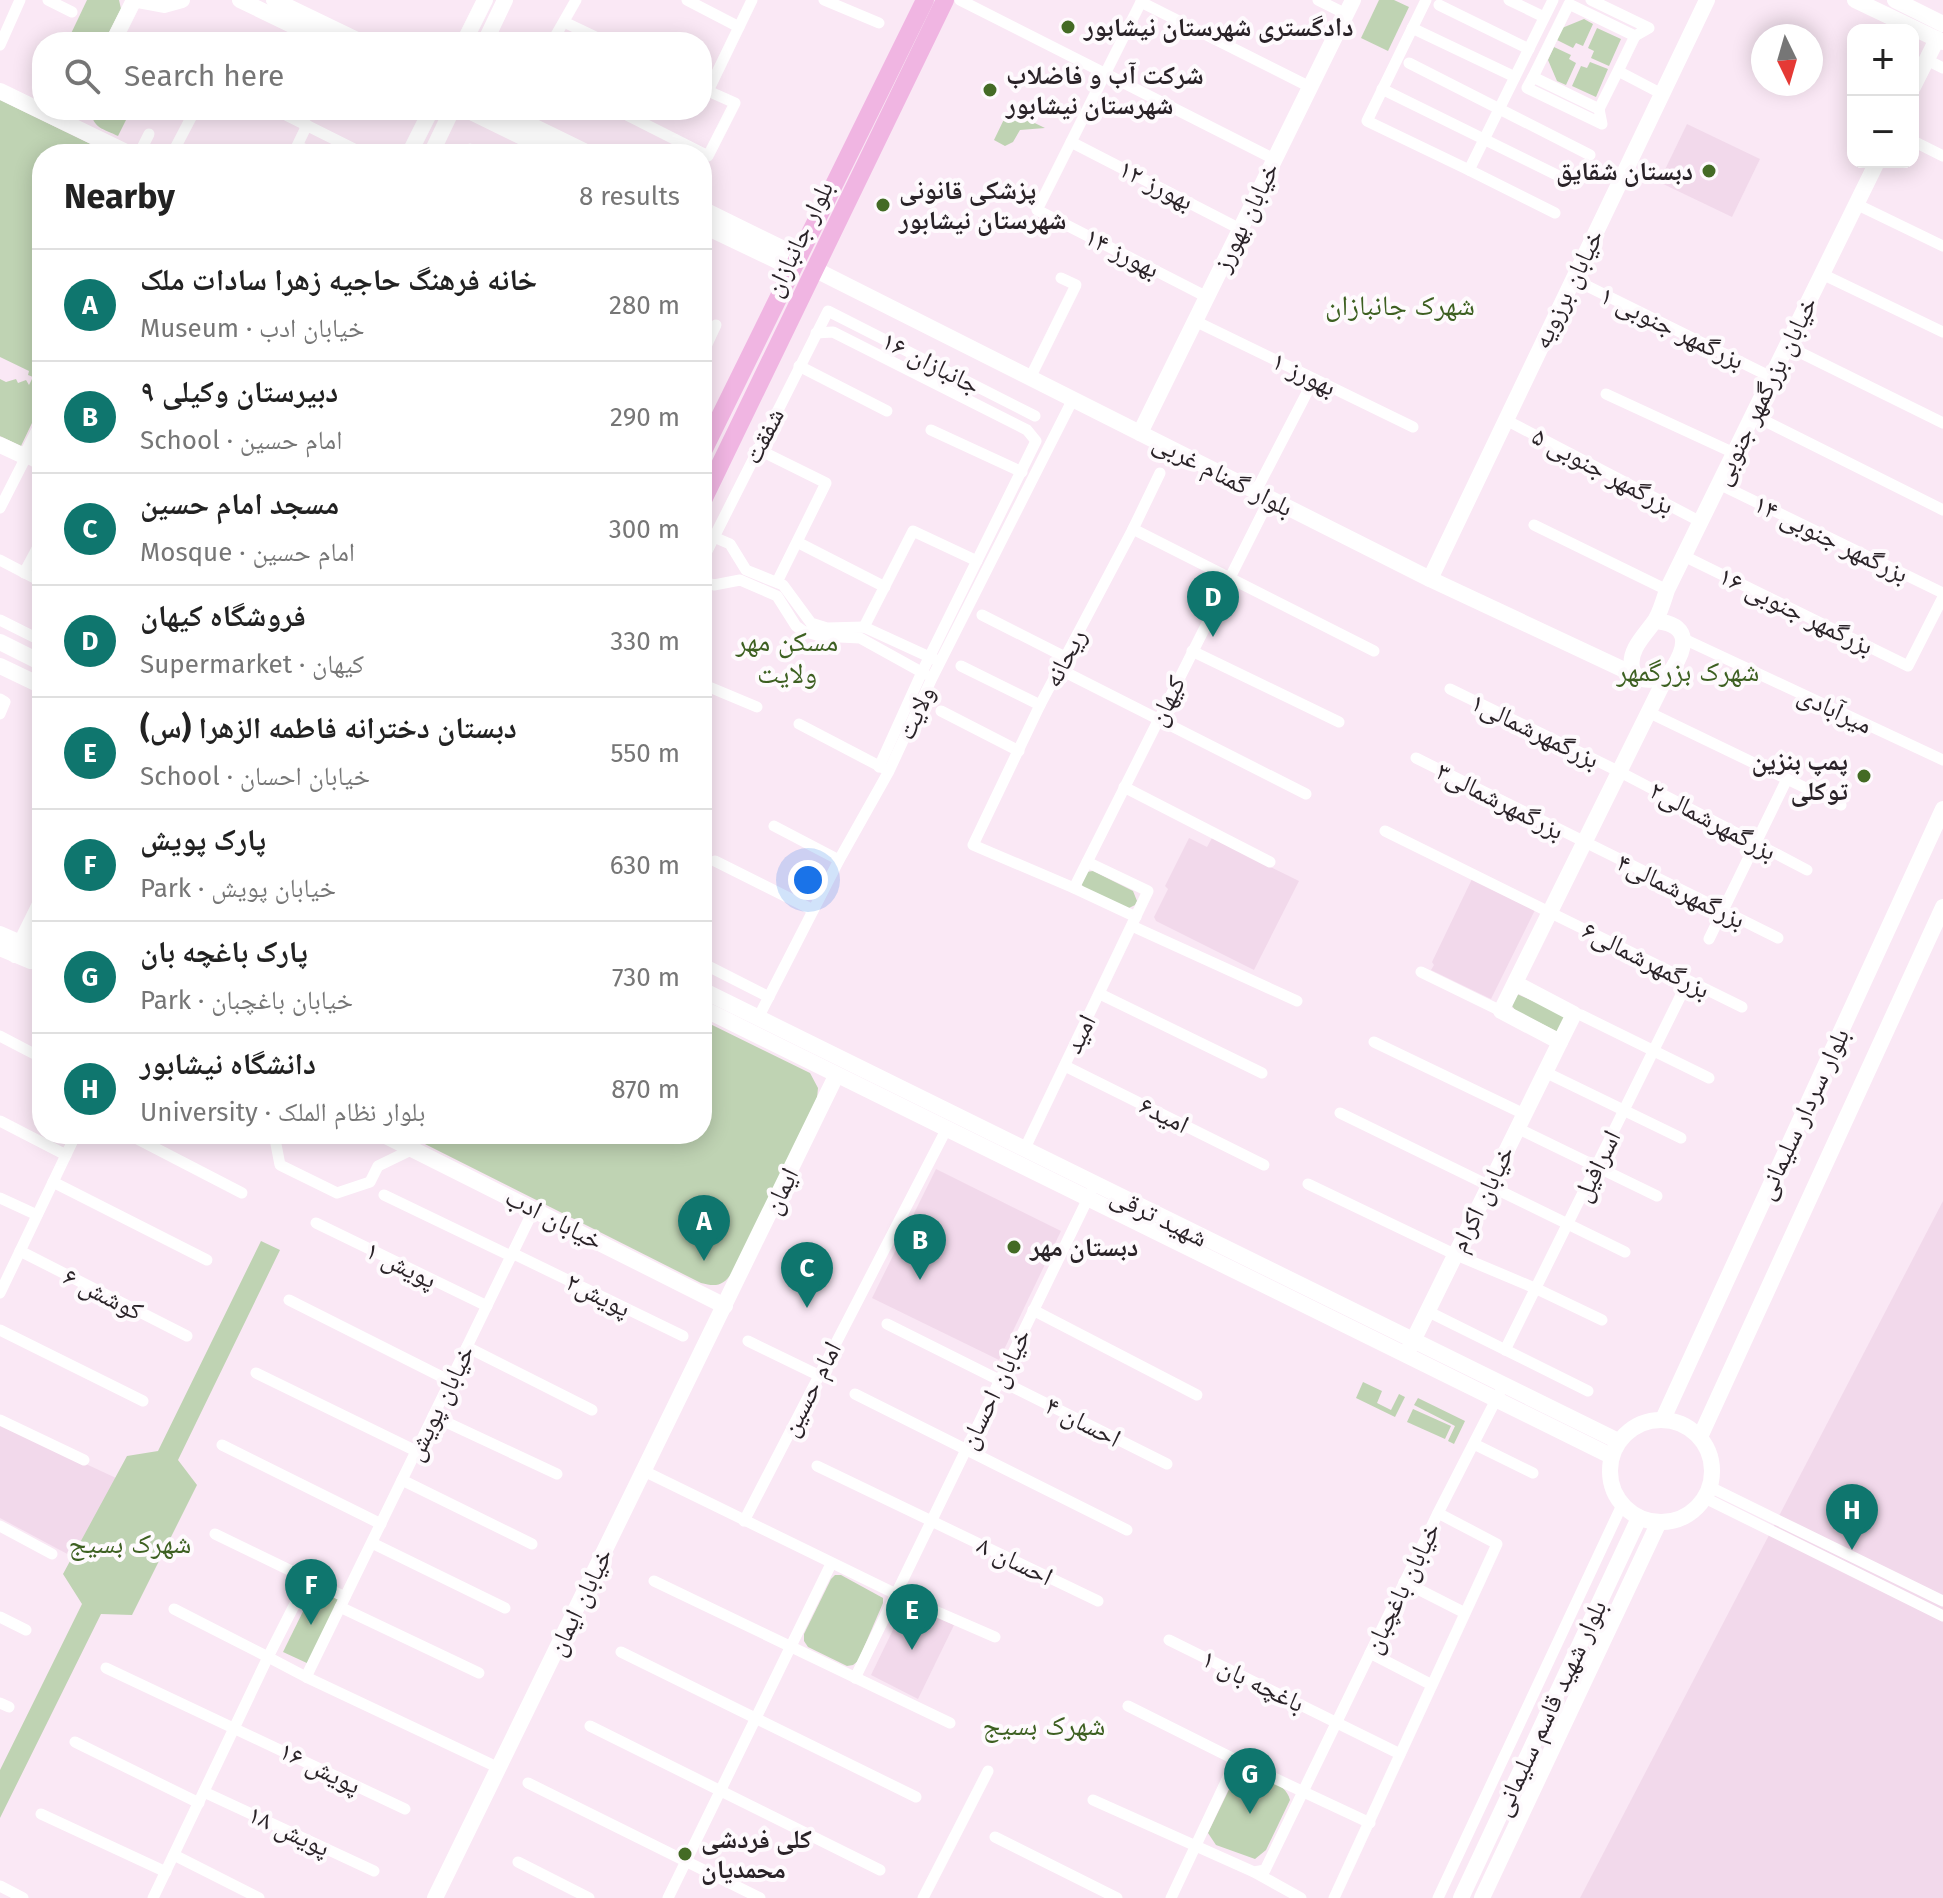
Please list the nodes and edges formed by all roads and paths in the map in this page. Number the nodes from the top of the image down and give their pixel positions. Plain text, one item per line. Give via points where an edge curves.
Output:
1 (20, 0) edge
2 (48, 0) edge
3 (136, 0) edge
4 (182, 0) edge
5 (240, 0) edge
6 (274, 0) edge
7 (485, 0) edge
8 (505, 0) edge
9 (576, 0) edge
10 (687, 0) edge
11 (752, 0) edge
12 (824, 0) edge
13 (925, 0) edge
14 (945, 0) edge
15 (960, 0) edge
16 (1318, 0) edge
17 (1426, 0) edge
18 (1509, 0) edge
19 (1553, 0) edge
20 (1591, 0) edge
21 (1707, 0) edge
22 (1855, 0) edge
23 (1895, 0) edge
24 (1141, 1) edge
25 (1570, 2) edge
26 (1439, 5) dead end
27 (1349, 7) edge
28 (72, 12) dead end
29 (1544, 17) junction
30 (564, 22) junction
31 (879, 23) dead end
32 (739, 27) junction
33 (1412, 28) junction
34 (1941, 29) edge
35 (118, 32) edge
36 (306, 32) edge
37 (340, 32) edge
38 (469, 32) edge
39 (490, 32) edge
40 (558, 32) edge
41 (585, 32) edge
42 (1635, 36) junction
43 (0, 45) edge
44 (1529, 49) junction
45 (1927, 60) junction
46 (1409, 63) dead end
47 (1943, 68) edge
48 (1618, 71) junction
49 (1106, 73) junction
50 (1919, 75) edge
51 (712, 77) edge
52 (1515, 77) junction
53 (1310, 87) junction
54 (1382, 89) junction
55 (8, 91) edge
56 (712, 93) edge
57 (1662, 94) junction
58 (32, 104) edge
59 (1499, 109) junction
60 (61, 120) edge
61 (75, 120) edge
62 (190, 120) edge
63 (297, 120) edge
64 (423, 120) edge
65 (447, 120) edge
66 (487, 120) edge
67 (520, 120) edge
68 (637, 120) edge
69 (307, 125) junction
70 (72, 126) junction
71 (149, 134) dead end
72 (1484, 140) junction
73 (1071, 142) junction
74 (109, 144) edge
75 (144, 144) edge
76 (177, 144) edge
77 (298, 144) edge
78 (344, 144) edge
79 (413, 144) edge
80 (436, 144) edge
81 (537, 144) edge
82 (570, 144) edge
83 (684, 144) edge
84 (1919, 144) edge
85 (712, 148) edge
86 (1590, 155) dead end
87 (1943, 156) edge
88 (857, 158) junction
89 (1274, 159) junction
90 (1874, 168) edge
91 (1469, 170) junction
92 (1575, 184) dead end
93 (1856, 204) junction
94 (1555, 213) dead end
95 (712, 215) edge
96 (712, 229) edge
97 (1240, 229) junction
98 (1943, 246) edge
99 (788, 259) junction
100 (814, 269) junction
101 (1822, 274) junction
102 (1061, 278) dead end
103 (1573, 279) junction
104 (1207, 297) junction
105 (828, 311) joint
106 (1195, 321) junction
107 (716, 325) dead end
108 (1943, 332) edge
109 (816, 333) junction
110 (712, 334) edge
111 (1787, 346) junction
112 (799, 366) junction
113 (739, 377) junction
114 (1771, 377) junction
115 (1030, 378) junction
116 (1314, 379) junction
117 (758, 386) junction
118 (1606, 394) dead end
119 (1073, 399) junction
120 (887, 411) dead end
121 (1753, 415) junction
122 (1035, 416) dead end
123 (1506, 420) junction
124 (1943, 423) edge
125 (1413, 427) dead end
126 (931, 430) dead end
127 (712, 432) edge
128 (1140, 433) junction
129 (0, 445) edge
130 (32, 445) edge
131 (757, 449) junction
132 (1734, 453) junction
133 (26, 457) junction
134 (32, 460) edge
135 (1022, 472) junction
136 (1160, 473) dead end
137 (712, 481) edge
138 (1719, 484) junction
139 (1263, 494) junction
140 (0, 508) edge
141 (1943, 510) edge
142 (1701, 522) junction
143 (1534, 525) dead end
144 (1133, 529) junction
145 (714, 537) junction
146 (712, 541) edge
147 (797, 542) junction
148 (1684, 556) junction
149 (32, 558) edge
150 (0, 560) edge
151 (977, 561) junction
152 (24, 573) junction
153 (32, 577) edge
154 (1228, 578) junction
155 (1430, 579) junction
156 (777, 582) junction
157 (712, 584) edge
158 (885, 587) junction
159 (1667, 590) junction
160 (1943, 595) edge
161 (982, 615) dead end
162 (0, 620) edge
163 (1655, 621) junction
164 (862, 633) junction
165 (32, 636) edge
166 (1684, 639) junction
167 (0, 642) edge
168 (1192, 651) junction
169 (1374, 651) dead end
170 (1065, 657) junction
171 (32, 658) edge
172 (934, 660) junction
173 (961, 666) dead end
174 (1059, 669) junction
175 (5, 670) edge
176 (927, 675) junction
177 (1667, 675) junction
178 (1638, 677) junction
179 (32, 682) edge
180 (712, 688) edge
181 (1450, 689) dead end
182 (2, 700) edge
183 (1040, 705) junction
184 (757, 707) dead end
185 (941, 711) dead end
186 (1648, 712) junction
187 (0, 714) edge
188 (1158, 719) junction
189 (1339, 722) dead end
190 (799, 724) dead end
191 (1019, 751) junction
192 (1416, 758) dead end
193 (1943, 760) edge
194 (884, 769) junction
195 (1620, 772) junction
196 (1787, 779) junction
197 (1124, 787) junction
198 (1306, 794) dead end
199 (1841, 805) dead end
200 (1943, 809) edge
201 (774, 826) dead end
202 (1385, 831) dead end
203 (1584, 844) junction
204 (1755, 845) junction
205 (839, 860) junction
206 (715, 861) dead end
207 (1087, 862) junction
208 (1270, 862) dead end
209 (1807, 870) dead end
210 (1074, 888) junction
211 (1943, 907) edge
212 (813, 910) junction
213 (1722, 911) junction
214 (1550, 912) junction
215 (32, 916) edge
216 (1134, 922) junction
217 (0, 934) edge
218 (1778, 938) dead end
219 (1709, 939) dead end
220 (12, 949) edge
221 (32, 953) edge
222 (712, 968) edge
223 (1421, 972) dead end
224 (1688, 981) junction
225 (1515, 983) junction
226 (1100, 994) junction
227 (712, 995) edge
228 (769, 997) junction
229 (1297, 1001) dead end
230 (1742, 1007) dead end
231 (1501, 1011) junction
232 (712, 1013) edge
233 (1574, 1014) junction
234 (758, 1018) junction
235 (0, 1036) edge
236 (1374, 1042) dead end
237 (1560, 1042) junction
238 (1654, 1051) junction
239 (32, 1053) edge
240 (802, 1058) junction
241 (1065, 1066) junction
242 (1545, 1072) junction
243 (1262, 1073) dead end
244 (836, 1076) junction
245 (1709, 1078) dead end
246 (822, 1107) junction
247 (1624, 1110) junction
248 (1340, 1113) dead end
249 (0, 1121) edge
250 (1521, 1121) junction
251 (946, 1130) junction
252 (32, 1137) edge
253 (1681, 1138) dead end
254 (45, 1144) edge
255 (71, 1144) edge
256 (147, 1144) edge
257 (276, 1144) edge
258 (403, 1144) edge
259 (413, 1149) junction
260 (1024, 1150) junction
261 (66, 1155) junction
262 (1264, 1165) dead end
263 (1596, 1168) junction
264 (53, 1182) junction
265 (1308, 1184) dead end
266 (1489, 1184) junction
267 (1090, 1192) junction
268 (242, 1193) dead end
269 (384, 1195) dead end
270 (1657, 1196) dead end
271 (0, 1198) edge
272 (534, 1209) junction
273 (37, 1215) junction
274 (316, 1223) dead end
275 (1568, 1225) junction
276 (20, 1251) junction
277 (1625, 1252) dead end
278 (1454, 1254) junction
279 (512, 1255) junction
280 (207, 1260) dead end
281 (2, 1284) edge
282 (1537, 1289) junction
283 (289, 1300) dead end
284 (487, 1306) junction
285 (725, 1306) junction
286 (1033, 1310) junction
287 (1427, 1311) junction
288 (1602, 1320) dead end
289 (887, 1324) dead end
290 (0, 1330) edge
291 (187, 1336) dead end
292 (683, 1336) dead end
293 (748, 1341) dead end
294 (467, 1347) junction
295 (1409, 1349) junction
296 (1505, 1350) junction
297 (256, 1373) dead end
298 (818, 1375) junction
299 (999, 1380) junction
300 (450, 1381) junction
301 (1588, 1391) dead end
302 (1500, 1393) junction
303 (855, 1394) dead end
304 (1197, 1395) dead end
305 (143, 1401) dead end
306 (592, 1410) dead end
307 (433, 1416) junction
308 (1663, 1419) junction
309 (0, 1420) edge
310 (1700, 1437) junction
311 (1474, 1444) junction
312 (222, 1445) dead end
313 (1614, 1448) junction
314 (966, 1450) junction
315 (416, 1451) junction
316 (84, 1460) dead end
317 (1167, 1464) dead end
318 (817, 1466) dead end
319 (644, 1471) junction
320 (1533, 1473) dead end
321 (557, 1474) dead end
322 (402, 1480) junction
323 (1707, 1493) junction
324 (1622, 1505) junction
325 (1438, 1513) junction
326 (1639, 1518) junction
327 (744, 1521) junction
328 (931, 1521) junction
329 (1659, 1522) junction
330 (381, 1524) junction
331 (0, 1526) edge
332 (1127, 1530) dead end
333 (215, 1534) dead end
334 (372, 1543) junction
335 (532, 1544) dead end
336 (52, 1554) dead end
337 (831, 1564) junction
338 (308, 1578) junction
339 (654, 1581) dead end
340 (1404, 1582) junction
341 (896, 1594) junction
342 (1098, 1601) dead end
343 (1943, 1601) edge
344 (343, 1602) junction
345 (505, 1608) dead end
346 (174, 1609) dead end
347 (1465, 1613) junction
348 (1943, 1616) edge
349 (0, 1617) edge
350 (26, 1630) dead end
351 (995, 1637) dead end
352 (1169, 1640) dead end
353 (792, 1646) junction
354 (621, 1652) dead end
355 (1370, 1653) junction
356 (268, 1657) junction
357 (106, 1668) dead end
358 (479, 1673) dead end
359 (306, 1677) junction
360 (855, 1678) junction
361 (1432, 1685) junction
362 (1128, 1706) dead end
363 (756, 1718) junction
364 (1337, 1722) junction
365 (950, 1723) dead end
366 (590, 1726) dead end
367 (235, 1727) junction
368 (75, 1742) dead end
369 (1400, 1754) junction
370 (1244, 1764) junction
371 (499, 1768) junction
372 (988, 1771) dead end
373 (528, 1783) dead end
374 (721, 1789) junction
375 (1302, 1792) junction
376 (202, 1797) junction
377 (916, 1797) dead end
378 (1093, 1800) dead end
379 (405, 1809) dead end
380 (41, 1814) dead end
381 (1370, 1823) junction
382 (995, 1837) dead end
383 (1197, 1847) junction
384 (174, 1855) junction
385 (686, 1860) junction
386 (518, 1862) dead end
387 (880, 1870) dead end
388 (374, 1871) dead end
389 (166, 1872) junction
390 (1254, 1872) junction
391 (0, 1886) edge
392 (23, 1898) edge
393 (153, 1898) edge
394 (259, 1898) edge
395 (435, 1898) edge
396 (589, 1898) edge
397 (668, 1898) edge
398 (760, 1898) edge
399 (923, 1898) edge
400 (1117, 1898) edge
401 (1171, 1898) edge
402 (1301, 1898) edge
403 (1334, 1898) edge
404 (1438, 1898) edge
405 (1461, 1898) edge
406 (1482, 1898) edge

1 - 43 street
2 - 28 street
3 - 4 main road via 164,5
3 - 35 main road
5 - 36 main road
6 - 37 main road
7 - 38 main road
8 - 39 main road
9 - 30 street
10 - 32 street
11 - 32 street
12 - 31 street
13 - 88 main road, بلوار جانبازان
14 - 88 main road, بلوار جانبازان
15 - 49 street
16 - 27 street
17 - 33 street
18 - 29 street
19 - 29 street
20 - 42 street via 1649,28
21 - 57 main road, خیابان برزویه
22 - 34 main road
23 - 34 main road
24 - 49 street
24 - 53 street
25 - 42 street
25 - 48 street via 1533,77 1599,109
26 - 44 street
27 - 53 main road, خیابان بهورز
29 - 44 street
30 - 40 street
30 - 41 street
32 - 51 street
33 - 52 street
33 - 54 street
34 - 45 main road
42 - 48 street
44 - 52 street
45 - 47 street
45 - 50 main road
46 - 59 street
48 - 57 street
49 - 73 street
49 - 89 street
52 - 59 street
53 - 89 main road, خیابان بهورز
54 - 72 street
54 - 91 street via 1367,121
55 - 58 main road
56 - 85 street via 735,103
57 - 103 main road, خیابان برزویه
59 - 72 street
59 - 86 street
60 - 70 main road
61 - 70 main road
62 - 76 street
63 - 69 street
64 - 79 main road
65 - 80 main road
66 - 81 main road
67 - 82 main road
68 - 83 street
69 - 77 street
69 - 78 street
70 - 74 main road
71 - 75 street
72 - 91 street
72 - 92 street
73 - 97 street, بهورز ۱۲
73 - 104 street, بهورز ۱۴ via 1037,210
84 - 87 street
88 - 99 main road, بلوار جانبازان
88 - 100 main road, بلوار جانبازان
89 - 97 main road, خیابان بهورز
90 - 93 main road, خیابان بزرگمهر جنوبی
91 - 94 street
93 - 98 street
93 - 101 main road, خیابان بزرگمهر جنوبی
95 - 99 main road
96 - 99 main road
97 - 104 main road, خیابان بهورز
99 - 113 main road, بلوار جانبازان
100 - 115 main road, بلوار گمنام غربی
100 - 117 main road, بلوار جانبازان
101 - 108 street
101 - 111 main road, خیابان بزرگمهر جنوبی
102 - 115 street via 1076,285
103 - 114 street, بزرگمهر جنوبی ۱
103 - 123 main road, خیابان برزویه
104 - 106 main road, خیابان بهورز
105 - 109 street, شفقت
105 - 122 street, جانبازان ۱۶
106 - 116 street, بهورز ۱
106 - 128 main road, خیابان بهورز
107 - 110 street
109 - 112 street, شفقت
109 - 135 street via 833,332 1027,430 1036,441
111 - 114 main road, خیابان بزرگمهر جنوبی
111 - 124 street
112 - 120 street
112 - 131 street, شفقت
113 - 117 main road
113 - 127 main road, بلوار جانبازان
114 - 121 main road, خیابان بزرگمهر جنوبی
115 - 119 main road, بلوار گمنام غربی
116 - 125 street, بهورز ۱
116 - 139 street, کیهان
117 - 137 main road, بلوار جانبازان
118 - 132 street
119 - 128 main road, بلوار گمنام غربی
119 - 172 street, ولایت
121 - 132 main road, خیابان بزرگمهر جنوبی
121 - 141 street
123 - 142 street, بزرگمهر جنوبی ۵
123 - 155 main road, خیابان برزویه
126 - 135 street
128 - 139 main road, بلوار گمنام غربی
129 - 133 main road
130 - 133 main road
131 - 145 street, شفقت
131 - 147 street via 826,483
132 - 138 main road, خیابان بزرگمهر جنوبی
133 - 134 street
133 - 140 street
135 - 151 street
136 - 144 street, ریحانه
138 - 142 main road, خیابان بزرگمهر جنوبی
138 - 160 street, بزرگمهر جنوبی ۱۴
139 - 154 street, کیهان
139 - 155 main road, بلوار گمنام غربی
142 - 148 main road, خیابان بزرگمهر جنوبی
143 - 159 street
144 - 154 street
144 - 170 street, ریحانه
145 - 146 street, شفقت
145 - 156 street via 730,544 746,570
147 - 156 street
147 - 158 street
148 - 159 main road, خیابان بزرگمهر جنوبی
148 - 160 street, بزرگمهر جنوبی ۱۶ via 1908,666
149 - 152 street
150 - 152 street
151 - 158 street via 913,531
151 - 172 street
152 - 153 street
154 - 168 street, کیهان
154 - 169 street
155 - 178 main road, بلوار گمنام غربی
156 - 164 street via 811,623
157 - 164 street via 740,580 777,596 803,631 820,636
158 - 164 street
159 - 163 main road, خیابان بزرگمهر جنوبی
161 - 170 street
162 - 165 street
163 - 166 main road via 1679,628
163 - 178 main road via 1633,657 1631,667
164 - 172 street
164 - 176 street
166 - 177 main road
166 - 193 street, میرآبادی
167 - 171 main road
168 - 188 street, کیهان
168 - 189 street
170 - 174 street, ریحانه
172 - 176 street, ولایت
173 - 183 street
174 - 183 street, ریحانه
174 - 188 street
175 - 179 main road
176 - 194 street, ولایت
177 - 178 main road
177 - 186 main road
178 - 186 main road via 1649,696
180 - 184 street
181 - 195 street, بزرگمهرشمالی۱
182 - 187 street
183 - 191 street, ریحانه
185 - 191 street
186 - 195 main road
186 - 196 street
188 - 197 street, کیهان
188 - 198 street
190 - 194 street
191 - 210 street, ریحانه via 973,845
192 - 203 street, بزرگمهرشمالی۳
194 - 205 street, ولایت
195 - 203 main road
195 - 204 street, بزرگمهرشمالی۲
196 - 199 street
196 - 204 street
197 - 207 street, کیهان
197 - 208 street
200 - 308 main road, بلوار سردار سلیمانی
201 - 205 street
202 - 214 street, بزرگمهرشمالی۶
203 - 213 street, بزرگمهرشمالی۴
203 - 214 main road
204 - 209 street, بزرگمهرشمالی۲
204 - 213 street
205 - 212 street, ولایت
206 - 212 street
207 - 210 street
207 - 216 street, امید via 1148,891
210 - 216 street
211 - 310 main road, بلوار سردار سلیمانی
212 - 228 street, ولایت
213 - 218 street, بزرگمهرشمالی۴
213 - 219 street
214 - 224 street, بزرگمهرشمالی۶
214 - 225 main road
215 - 220 main road
216 - 226 street, امید
216 - 229 street
217 - 220 main road
220 - 221 main road
222 - 228 street
223 - 231 street
224 - 230 street, بزرگمهرشمالی۶
224 - 238 street, اسرافیل
225 - 231 main road
225 - 233 main road
226 - 241 street, امید
226 - 243 street
227 - 234 main road, شهید ترقی
228 - 234 street, ولایت
231 - 237 main road
232 - 240 main road, شهید ترقی
233 - 237 main road, خیابان اکرام
233 - 238 street
234 - 260 main road, شهید ترقی
235 - 239 street
236 - 250 street
237 - 242 main road, خیابان اکرام
238 - 245 street
238 - 247 street, اسرافیل
240 - 244 main road, شهید ترقی
240 - 246 main road via 816,1076
241 - 260 street, امید
241 - 262 street, امید۶
242 - 247 street
242 - 250 main road, خیابان اکرام
244 - 246 main road, ایمان
244 - 251 main road, شهید ترقی
246 - 285 main road, ایمان
247 - 253 street
247 - 263 street, اسرافیل
248 - 266 street
249 - 252 street
250 - 263 street
250 - 266 main road, خیابان اکرام
251 - 267 main road, شهید ترقی
251 - 298 street, امام حسین
254 - 261 street
255 - 261 street
256 - 268 street
257 - 259 street via 280,1165 337,1193 370,1182 378,1166
258 - 259 main road, خیابان ادب
259 - 272 main road, خیابان ادب
260 - 267 main road, شهید ترقی
261 - 264 street
263 - 270 street
263 - 275 street, اسرافیل
264 - 273 street
264 - 280 street
265 - 278 street
266 - 275 street
266 - 278 main road, خیابان اکرام
267 - 286 street, خیابان احسان
267 - 295 main road, شهید ترقی
269 - 279 street, پویش۲
271 - 273 street
272 - 279 street, خیابان پویش
272 - 285 main road, خیابان ادب
273 - 276 street
274 - 284 street, پویش ۱
275 - 277 street
275 - 282 street, اسرافیل
276 - 281 street
276 - 291 street, کوشش ۶
278 - 282 street
278 - 287 main road, خیابان اکرام
279 - 284 street, خیابان پویش
279 - 292 street, پویش۲
282 - 288 street
282 - 296 street, اسرافیل
283 - 300 street
284 - 294 street, خیابان پویش
285 - 319 main road, خیابان ایمان
286 - 299 street, خیابان احسان
286 - 304 street
287 - 295 main road, خیابان اکرام
287 - 296 street
289 - 299 street, احسان ۴
290 - 305 street
293 - 298 street
294 - 300 street, خیابان پویش
294 - 306 street
295 - 302 main road, شهید ترقی
296 - 301 street
297 - 315 street
298 - 327 street, امام حسین
299 - 314 street, خیابان احسان
299 - 317 street, احسان ۴
300 - 307 street, خیابان پویش
302 - 311 street, خیابان باغچبان
302 - 313 main road, شهید ترقی
303 - 314 street
307 - 315 street, خیابان پویش
307 - 321 street
308 - 310 main road via 1683,1424
308 - 313 main road via 1630,1429
309 - 316 street
310 - 323 main road via 1711,1461
311 - 320 street
311 - 325 street, خیابان باغچبان
312 - 330 street
313 - 324 main road via 1609,1474
314 - 328 street, خیابان احسان
314 - 332 street
315 - 322 street, خیابان پویش
318 - 328 street, احسان ۸
319 - 327 street
319 - 371 main road, خیابان ایمان
322 - 330 street, خیابان پویش
322 - 335 street
323 - 329 main road via 1685,1516
323 - 343 street
323 - 348 street
324 - 326 main road
324 - 404 street
325 - 340 street, خیابان باغچبان
325 - 347 street via 1497,1544
326 - 329 main road
326 - 405 main road, بلوار شهید قاسم سلیمانی
327 - 337 street
328 - 341 street, خیابان احسان
328 - 342 street, احسان ۸
329 - 406 main road, بلوار شهید قاسم سلیمانی
330 - 334 street, خیابان پویش
331 - 336 street
333 - 338 street
334 - 344 street, خیابان پویش
334 - 345 street
337 - 341 street
337 - 353 street
338 - 344 street
338 - 356 street
339 - 353 street
340 - 347 street
340 - 355 street, خیابان باغچبان
341 - 351 street
341 - 360 street, خیابان احسان
344 - 358 street
344 - 359 street, خیابان پویش
346 - 356 street
347 - 361 street
349 - 350 street
352 - 364 street, باغچه بان ۱
353 - 360 street
353 - 363 street
354 - 363 street
355 - 361 street
355 - 364 street, خیابان باغچبان
356 - 359 street
356 - 367 street
357 - 367 street, پویش ۱۶
359 - 371 street
360 - 365 street
361 - 369 street
362 - 370 street
363 - 374 street
363 - 377 street
364 - 369 street, باغچه بان ۱
364 - 375 street, خیابان باغچبان
366 - 374 street
367 - 376 street
367 - 379 street, پویش ۱۶
368 - 376 street, پویش ۱۸
369 - 381 street
370 - 375 street
370 - 383 street via 1230,1773
371 - 395 main road, خیابان ایمان
372 - 399 street
373 - 385 street
374 - 385 street
374 - 387 street
375 - 381 street
375 - 390 street, خیابان باغچبان via 1265,1870
376 - 384 street
376 - 388 street, پویش ۱۸
378 - 383 street
380 - 389 street
381 - 403 street
382 - 400 street
383 - 390 street
383 - 401 street
384 - 389 street
384 - 394 street
385 - 397 street
385 - 398 street
386 - 396 street
389 - 393 street
390 - 402 street
391 - 392 street

